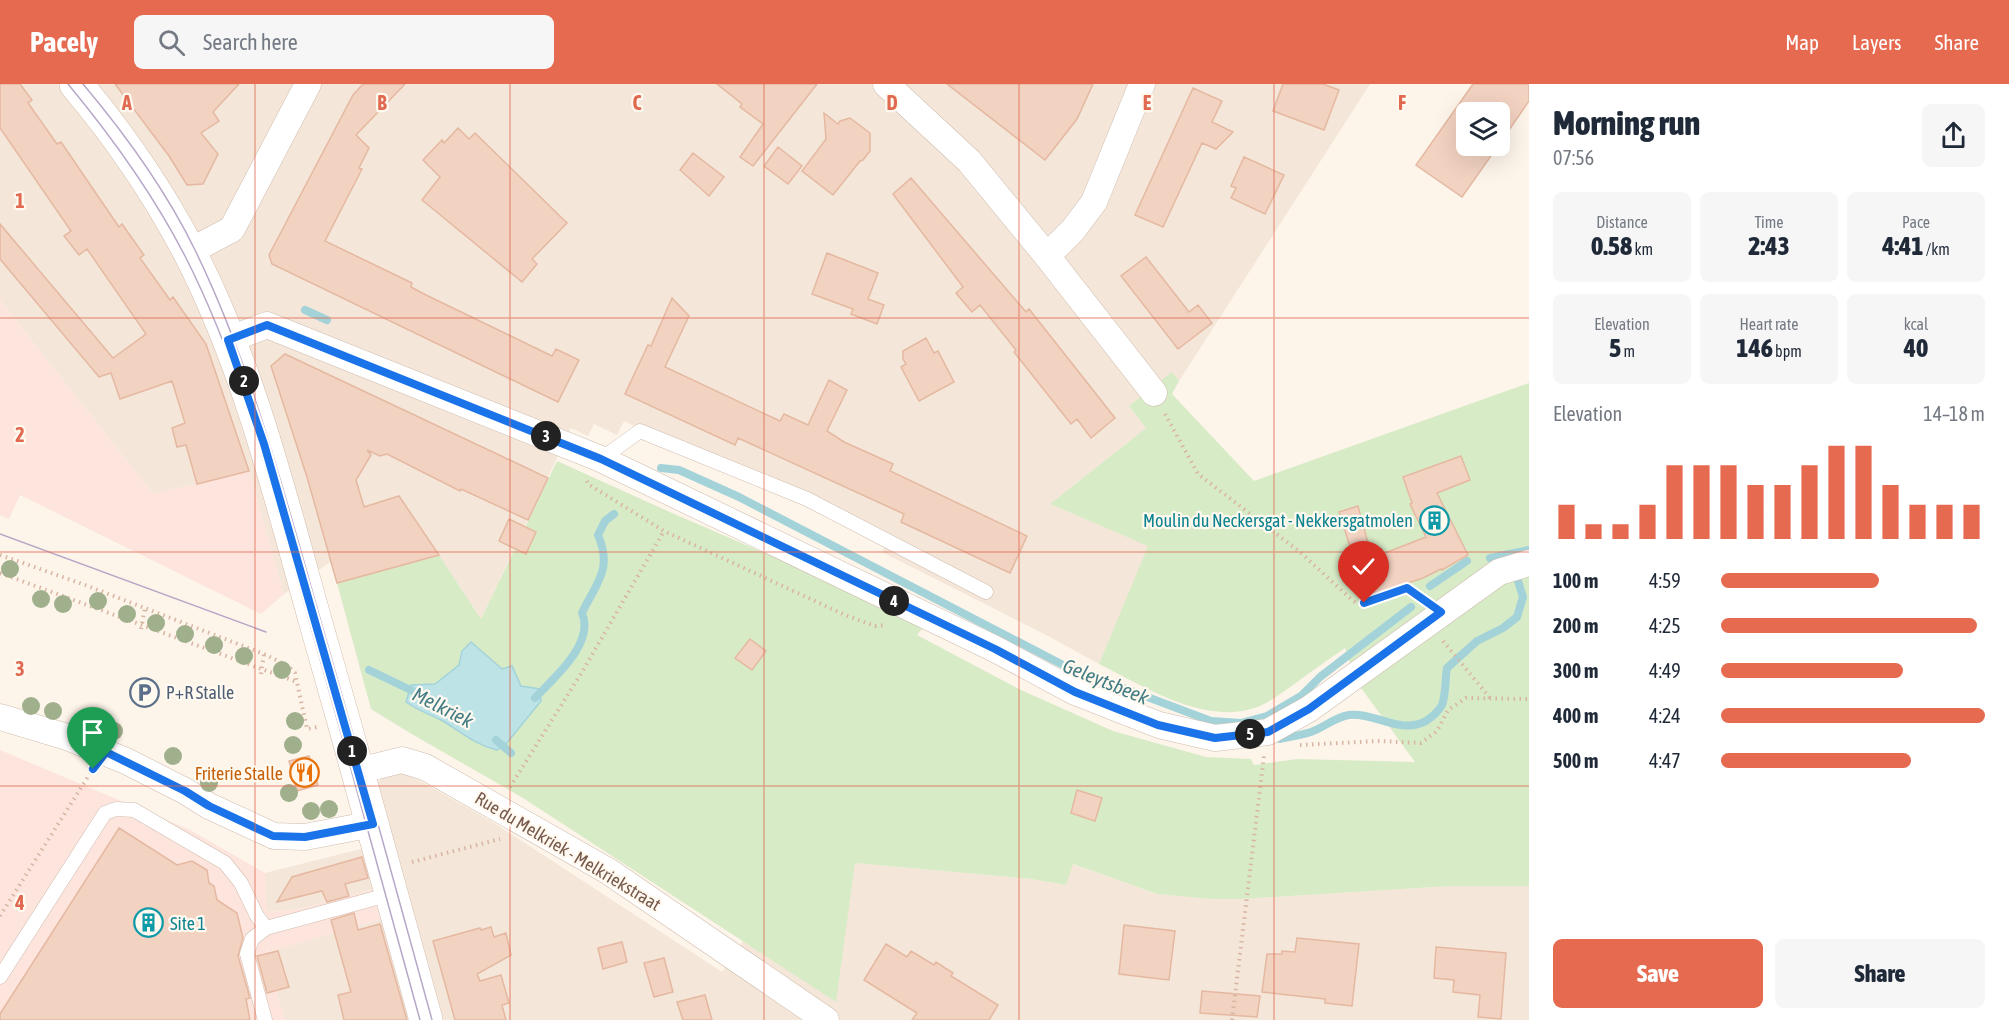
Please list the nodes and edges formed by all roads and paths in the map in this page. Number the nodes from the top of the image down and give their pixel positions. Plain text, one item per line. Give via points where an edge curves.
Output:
1 (76, 84) edge
2 (308, 84) edge
3 (886, 84) edge
4 (1142, 84) edge
5 (189, 252) junction
6 (1047, 256) junction
7 (228, 340) junction
8 (1154, 393) joint
9 (601, 459) junction
10 (664, 531) dead end
11 (0, 555) edge
12 (1529, 563) edge
13 (0, 573) edge
14 (986, 592) dead end
15 (145, 609) junction
16 (1441, 612) junction
17 (142, 628) junction
18 (264, 654) junction
19 (1455, 656) dead end
20 (261, 672) junction
21 (297, 683) junction
22 (1490, 698) dead end
23 (0, 717) edge
24 (326, 725) dead end
25 (1265, 751) dead end
26 (106, 752) junction
27 (358, 771) junction
28 (498, 808) junction
29 (373, 824) junction
30 (507, 838) dead end
31 (411, 863) dead end
32 (392, 894) junction
33 (0, 916) edge
34 (266, 928) junction
35 (0, 977) edge
36 (265, 1020) edge
37 (426, 1020) edge
38 (825, 1020) edge
39 (1232, 1020) edge

1 - 5 street via 159,198
2 - 5 street via 232,229
3 - 6 street via 969,161
4 - 6 street via 1094,202
5 - 7 street
6 - 8 street
7 - 9 street via 267,325
7 - 27 street via 264,444
8 - 16 path via 1198,474 1300,552 1352,600 1364,603 1407,588
9 - 14 lane via 640,431 807,499
9 - 16 street via 995,649 1075,692 1158,725 1215,738 1268,732 1309,709
10 - 28 path
11 - 15 path
12 - 16 street via 1499,572
13 - 17 path
15 - 17 path
15 - 18 path
17 - 20 path
18 - 20 path
18 - 21 path via 288,666
19 - 22 path
20 - 21 path
21 - 24 path via 307,729
23 - 26 street
25 - 39 path
26 - 29 street via 273,836 305,837
26 - 33 path
27 - 28 street, Rue du Melkriek - Melkriekstraat via 402,760 425,767
27 - 29 street
28 - 38 street, Rue du Melkriek - Melkriekstraat via 608,871
29 - 32 street
30 - 31 path
32 - 34 lane
32 - 37 street
34 - 35 lane via 225,863 134,810 116,809 105,813
34 - 36 lane via 252,939 247,954

